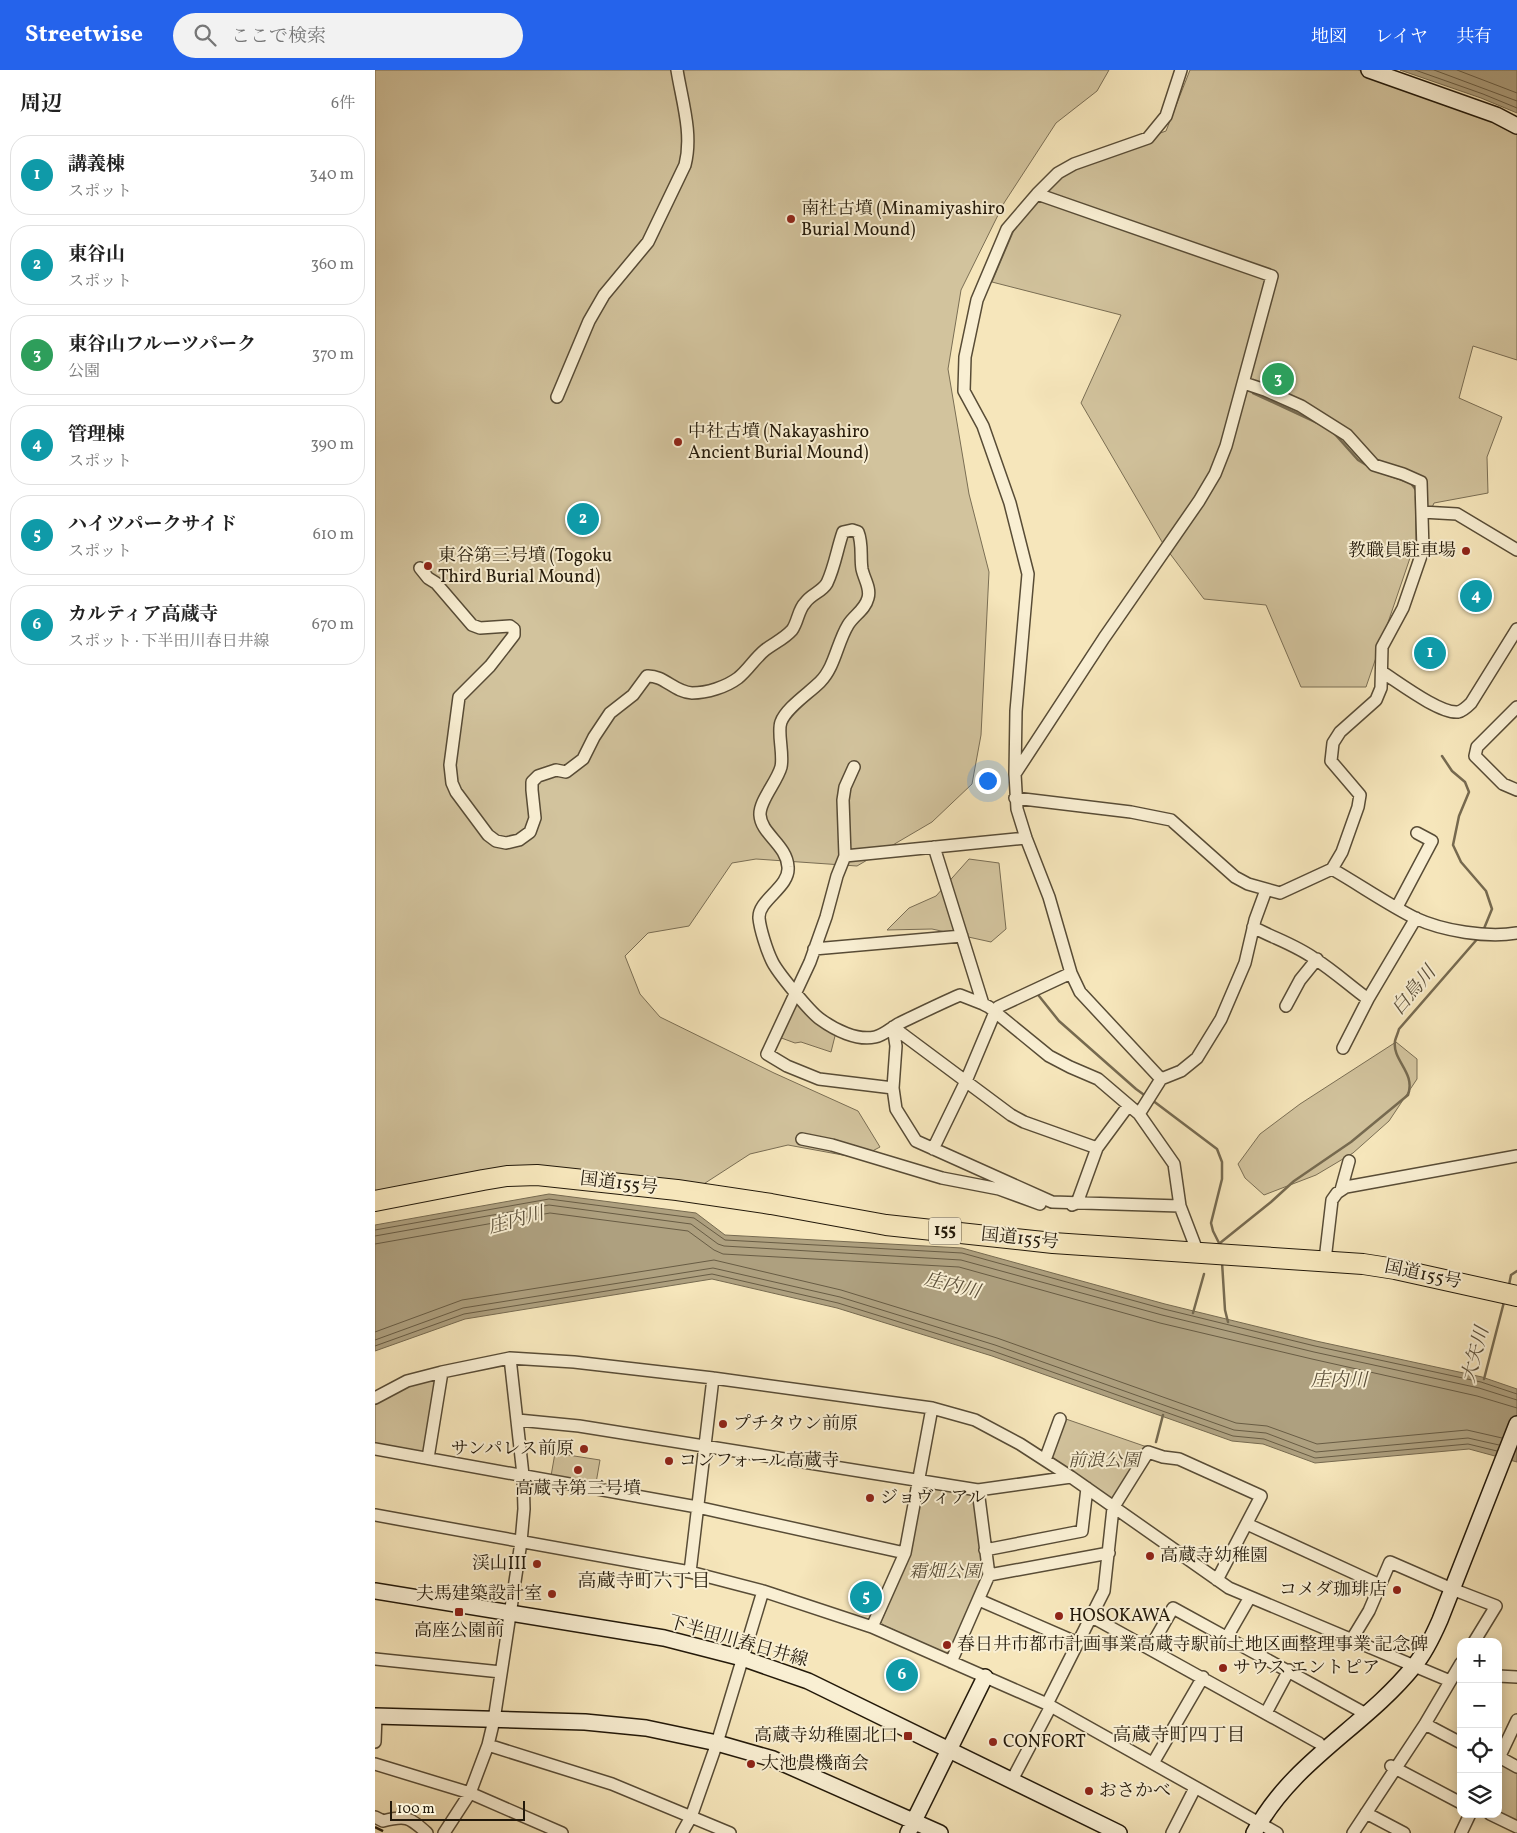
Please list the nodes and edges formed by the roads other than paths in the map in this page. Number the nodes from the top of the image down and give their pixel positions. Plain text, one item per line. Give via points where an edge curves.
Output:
1 (677, 70) edge
2 (1181, 70) edge
3 (1369, 70) edge
4 (1517, 126) edge
5 (1037, 194) junction
6 (1244, 383) junction
7 (557, 397) dead end
8 (1422, 512) junction
9 (1517, 550) edge
10 (420, 568) dead end
11 (1517, 629) edge
12 (1382, 672) junction
13 (1517, 707) edge
14 (854, 768) dead end
15 (1015, 774) junction
16 (1517, 790) edge
17 (1015, 798) junction
18 (1417, 833) dead end
19 (1026, 838) junction
20 (934, 848) junction
21 (845, 856) junction
22 (1332, 869) junction
23 (1267, 890) junction
24 (1397, 907) junction
25 (1416, 918) junction
26 (1253, 927) junction
27 (1517, 933) edge
28 (962, 936) junction
29 (814, 949) junction
30 (1317, 959) junction
31 (1071, 973) junction
32 (796, 993) junction
33 (1368, 999) junction
34 (983, 1004) junction
35 (1286, 1006) dead end
36 (995, 1012) junction
37 (893, 1027) junction
38 (1343, 1048) dead end
39 (1161, 1079) junction
40 (966, 1081) junction
41 (893, 1088) junction
42 (1128, 1106) junction
43 (1142, 1110) junction
44 (803, 1139) dead end
45 (1097, 1148) junction
46 (933, 1149) junction
47 (1517, 1156) edge
48 (1349, 1161) dead end
49 (1341, 1190) junction
50 (375, 1201) edge
51 (1077, 1203) junction
52 (1180, 1206) junction
53 (1198, 1253) junction
54 (1325, 1260) junction
55 (1517, 1296) edge
56 (509, 1358) junction
57 (442, 1372) junction
58 (713, 1378) junction
59 (375, 1398) edge
60 (932, 1408) junction
61 (1060, 1419) dead end
62 (518, 1420) junction
63 (1517, 1424) edge
64 (705, 1446) junction
65 (375, 1449) edge
66 (428, 1458) junction
67 (1045, 1460) junction
68 (523, 1475) junction
69 (1071, 1477) junction
70 (919, 1480) junction
71 (1087, 1488) junction
72 (978, 1490) junction
73 (697, 1507) junction
74 (1113, 1508) junction
75 (375, 1515) edge
76 (1247, 1524) junction
77 (521, 1542) junction
78 (985, 1550) junction
79 (1109, 1552) junction
80 (905, 1553) junction
81 (690, 1572) junction
82 (989, 1575) junction
83 (1217, 1580) junction
84 (1380, 1585) junction
85 (1451, 1589) junction
86 (375, 1591) edge
87 (763, 1591) junction
88 (1250, 1597) junction
89 (979, 1600) junction
90 (511, 1613) junction
91 (1092, 1616) junction
92 (872, 1627) junction
93 (1227, 1637) junction
94 (1476, 1638) edge
95 (1352, 1639) junction
96 (1078, 1643) junction
97 (1150, 1648) junction
98 (743, 1658) junction
99 (375, 1659) edge
100 (951, 1662) junction
101 (1415, 1666) junction
102 (1289, 1670) junction
103 (501, 1672) junction
104 (1457, 1672) edge
105 (1502, 1676) edge
106 (1203, 1677) junction
107 (1517, 1677) edge
108 (985, 1678) junction
109 (1049, 1705) junction
110 (1266, 1712) junction
111 (1366, 1714) junction
112 (376, 1716) edge
113 (493, 1720) junction
114 (1517, 1720) edge
115 (1425, 1724) junction
116 (1457, 1741) edge
117 (375, 1742) edge
118 (1319, 1742) dead end
119 (717, 1743) junction
120 (488, 1745) junction
121 (949, 1749) junction
122 (1502, 1752) edge
123 (1502, 1760) edge
124 (1153, 1763) junction
125 (375, 1764) edge
126 (1393, 1767) junction
127 (1517, 1767) edge
128 (1012, 1780) junction
129 (1195, 1788) junction
130 (470, 1793) junction
131 (1457, 1801) edge
132 (1366, 1813) junction
133 (375, 1817) edge
134 (691, 1817) junction
135 (1468, 1818) edge
136 (1498, 1818) edge
137 (912, 1827) edge
138 (1517, 1827) edge
139 (1256, 1829) edge
140 (427, 1833) edge
141 (444, 1833) edge
142 (562, 1833) edge
143 (682, 1833) edge
144 (730, 1833) edge
145 (940, 1833) edge
146 (1119, 1833) edge
147 (1172, 1833) edge
148 (1277, 1833) edge
149 (1353, 1833) edge
150 (1404, 1833) edge
151 (1461, 1833) edge

1 - 7 street via 688,130 685,164 648,242 604,294 593,314
2 - 5 street via 1166,116 1148,138 1074,164
3 - 4 street via 1496,115
5 - 6 street via 1272,276
5 - 15 street via 1007,229 977,300 965,357 964,392 983,426 1007,495 1028,574 1016,711
6 - 8 street via 1301,406 1347,435 1374,465 1421,482
6 - 15 street via 1215,474
8 - 9 street via 1457,514
8 - 12 street via 1423,550 1403,608 1382,647
10 - 32 street via 472,625 480,628 510,626 514,629 514,635 490,666 459,698 450,765 456,792 488,835 505,842 519,840 530,832 535,818 532,782 546,772 566,772 583,759 610,714 633,695 647,676 656,676 690,693 714,689 738,678 764,651 787,636 802,606 826,585 843,532 858,532 868,598 863,610 847,626 821,681 782,719 779,725 781,766 759,816 785,854 789,869 784,881 760,909 759,917 772,961
11 - 12 street via 1471,703 1458,712 1442,709
12 - 22 street via 1376,700 1340,732 1333,743 1331,761 1360,795 1359,807 1342,852
13 - 16 street via 1477,747 1475,756 1503,784
14 - 21 street via 843,800
15 - 17 street
17 - 19 street
17 - 23 street via 1171,820 1235,877
18 - 24 street via 1432,841
19 - 20 street
19 - 31 street via 1049,897
20 - 21 street
20 - 28 street
21 - 29 street
22 - 23 street via 1280,893
22 - 24 street
23 - 26 street
24 - 25 street
25 - 27 street via 1474,934
25 - 33 street
26 - 30 street
26 - 39 street via 1239,978 1204,1048 1189,1065
28 - 29 street
28 - 34 street
29 - 32 street
30 - 33 street
30 - 35 street via 1300,980
31 - 36 street
31 - 39 street via 1080,992
32 - 37 street via 819,1018 860,1038 877,1037
32 - 41 street via 767,1054 787,1066 819,1078
33 - 38 street
34 - 36 street
34 - 37 street via 959,995
36 - 40 street
36 - 42 street via 1049,1056 1098,1080
37 - 40 street
37 - 41 street via 896,1046
39 - 43 street
40 - 45 street via 1024,1122
40 - 46 street
41 - 46 street via 896,1109 905,1126 916,1141
42 - 43 street
42 - 45 street
43 - 52 street via 1174,1164
44 - 51 street via 942,1178 999,1189 1050,1207
45 - 51 street
46 - 51 street via 1052,1202
47 - 49 street
48 - 49 street
49 - 54 street via 1332,1200
50 - 53 highway, 国道155号 / 155 via 507,1176 537,1175 677,1190 886,1225 1053,1243
51 - 52 street
52 - 53 street
53 - 54 highway, 国道155号 / 155
54 - 55 highway, 国道155号 / 155 via 1395,1269
56 - 57 street
56 - 58 street
56 - 62 street
57 - 59 street via 407,1381
57 - 66 street
58 - 60 street
58 - 64 street
60 - 67 street via 975,1420
60 - 70 street
61 - 67 street
62 - 64 street
62 - 68 street
63 - 85 street
64 - 70 street
64 - 73 street
65 - 66 street
66 - 68 street
67 - 69 street
68 - 73 street
68 - 77 street
69 - 71 street
69 - 72 street
70 - 72 street
70 - 80 street
71 - 74 street
71 - 78 street via 1081,1531
72 - 78 street
73 - 80 street
73 - 81 street
74 - 76 street via 1148,1452 1179,1459 1261,1496
74 - 79 street
74 - 83 street
75 - 77 street
76 - 83 street
76 - 84 street
77 - 81 street
77 - 90 street
78 - 82 street
79 - 82 street
79 - 91 street via 1104,1591
80 - 92 street
81 - 87 street
82 - 89 street
83 - 88 street
84 - 85 street via 1391,1562
84 - 95 street
85 - 94 street via 1496,1606
85 - 101 street via 1429,1645
86 - 90 street, 下半田川春日井線
87 - 92 street
87 - 98 street
88 - 93 street
88 - 95 street
89 - 96 street
89 - 100 street
90 - 98 street, 下半田川春日井線 via 664,1638
90 - 103 street
91 - 96 street
91 - 97 street
92 - 100 street
93 - 97 street via 1173,1608
93 - 102 street
95 - 101 street
96 - 109 street
97 - 106 street
98 - 119 street
98 - 121 street, 下半田川春日井線 via 808,1681
99 - 103 street
100 - 108 street
101 - 104 street
101 - 111 street
102 - 110 street
102 - 111 street
103 - 113 street
104 - 115 street
105 - 107 street
106 - 110 street
106 - 124 street
108 - 109 street
108 - 121 street
109 - 124 street
109 - 128 street
110 - 118 street
111 - 139 street via 1315,1757 1275,1799
112 - 113 street
112 - 117 street
113 - 119 street via 585,1722 646,1728
113 - 120 street
114 - 122 street
115 - 116 street
115 - 126 street
119 - 134 street
119 - 137 street via 773,1759
120 - 130 street
120 - 134 street via 612,1784
121 - 128 street, 下半田川春日井線
121 - 137 street
123 - 127 street
124 - 129 street
125 - 130 street
126 - 131 street
126 - 132 street
128 - 146 street, 下半田川春日井線
129 - 139 street
129 - 147 street
130 - 141 street
130 - 142 street
132 - 149 street
132 - 150 street
133 - 140 street via 383,1821 401,1816
134 - 143 street
134 - 144 street
135 - 151 street
136 - 138 street
137 - 145 street
139 - 148 street

